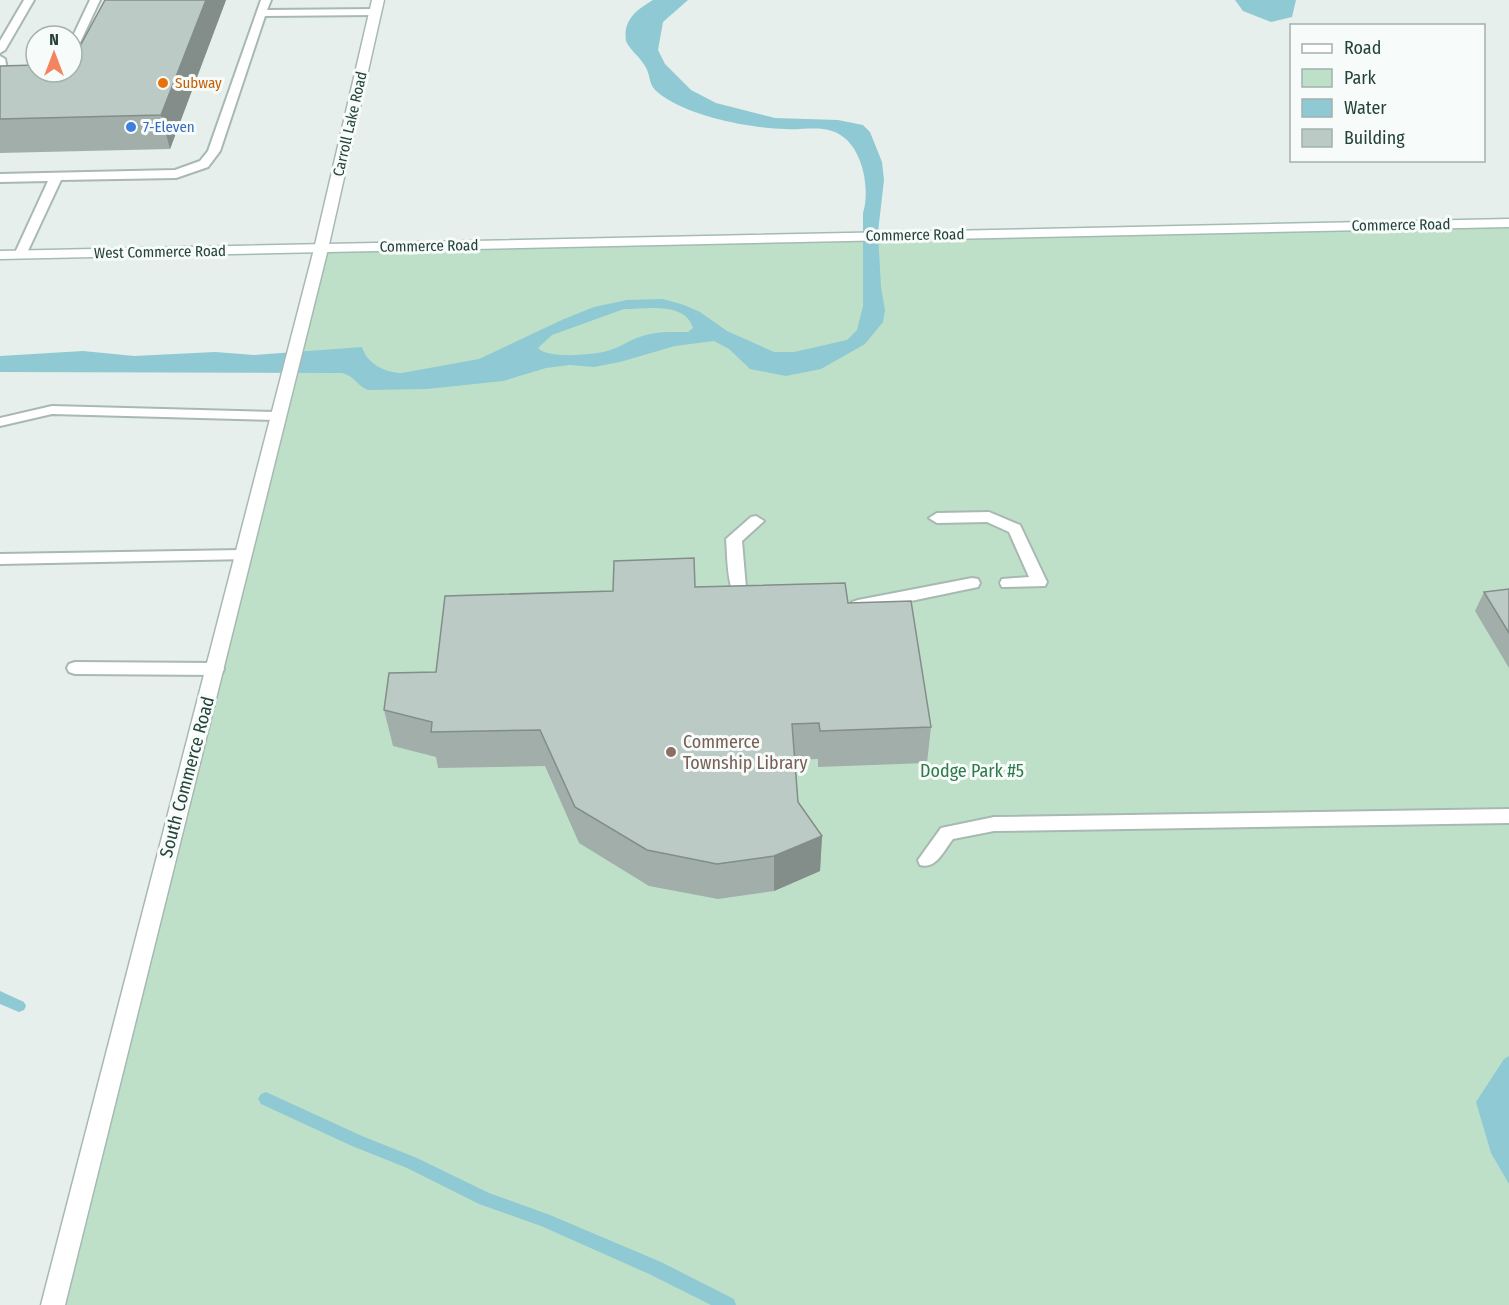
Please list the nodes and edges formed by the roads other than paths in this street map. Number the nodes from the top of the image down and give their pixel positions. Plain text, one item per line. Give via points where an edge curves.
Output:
1 (29, 0) edge
2 (95, 0) edge
3 (266, 0) edge
4 (377, 6) edge
5 (261, 14) junction
6 (84, 24) edge
7 (0, 50) edge
8 (0, 59) edge
9 (24, 77) edge
10 (56, 177) junction
11 (0, 178) edge
12 (1509, 223) edge
13 (321, 249) junction
14 (0, 255) edge
15 (20, 255) junction
16 (277, 416) junction
17 (0, 422) edge
18 (937, 518) dead end
19 (756, 521) dead end
20 (243, 555) junction
21 (0, 559) edge
22 (737, 572) junction
23 (972, 583) dead end
24 (1008, 583) dead end
25 (756, 587) edge
26 (768, 609) edge
27 (845, 609) edge
28 (75, 668) dead end
29 (216, 669) junction
30 (1509, 816) edge
31 (927, 860) dead end
32 (53, 1305) edge

1 - 7 lane
2 - 6 lane
3 - 5 lane
4 - 5 lane
4 - 13 street, Carroll Lake Road
5 - 10 lane via 214,151 204,164 176,174
8 - 9 lane via 3,77
10 - 11 lane
10 - 15 lane
12 - 13 street, Commerce Road
13 - 15 street, West Commerce Road
13 - 16 street, South Commerce Road
14 - 15 street, West Commerce Road
16 - 17 lane via 52,410
16 - 20 street, South Commerce Road
18 - 24 lane via 989,517 1015,529 1039,582
19 - 22 lane via 734,539
20 - 21 lane
20 - 29 street, South Commerce Road
22 - 25 lane
22 - 26 lane via 738,590 757,609
23 - 27 lane
28 - 29 lane
29 - 32 street, South Commerce Road
30 - 31 lane via 994,824 947,833

